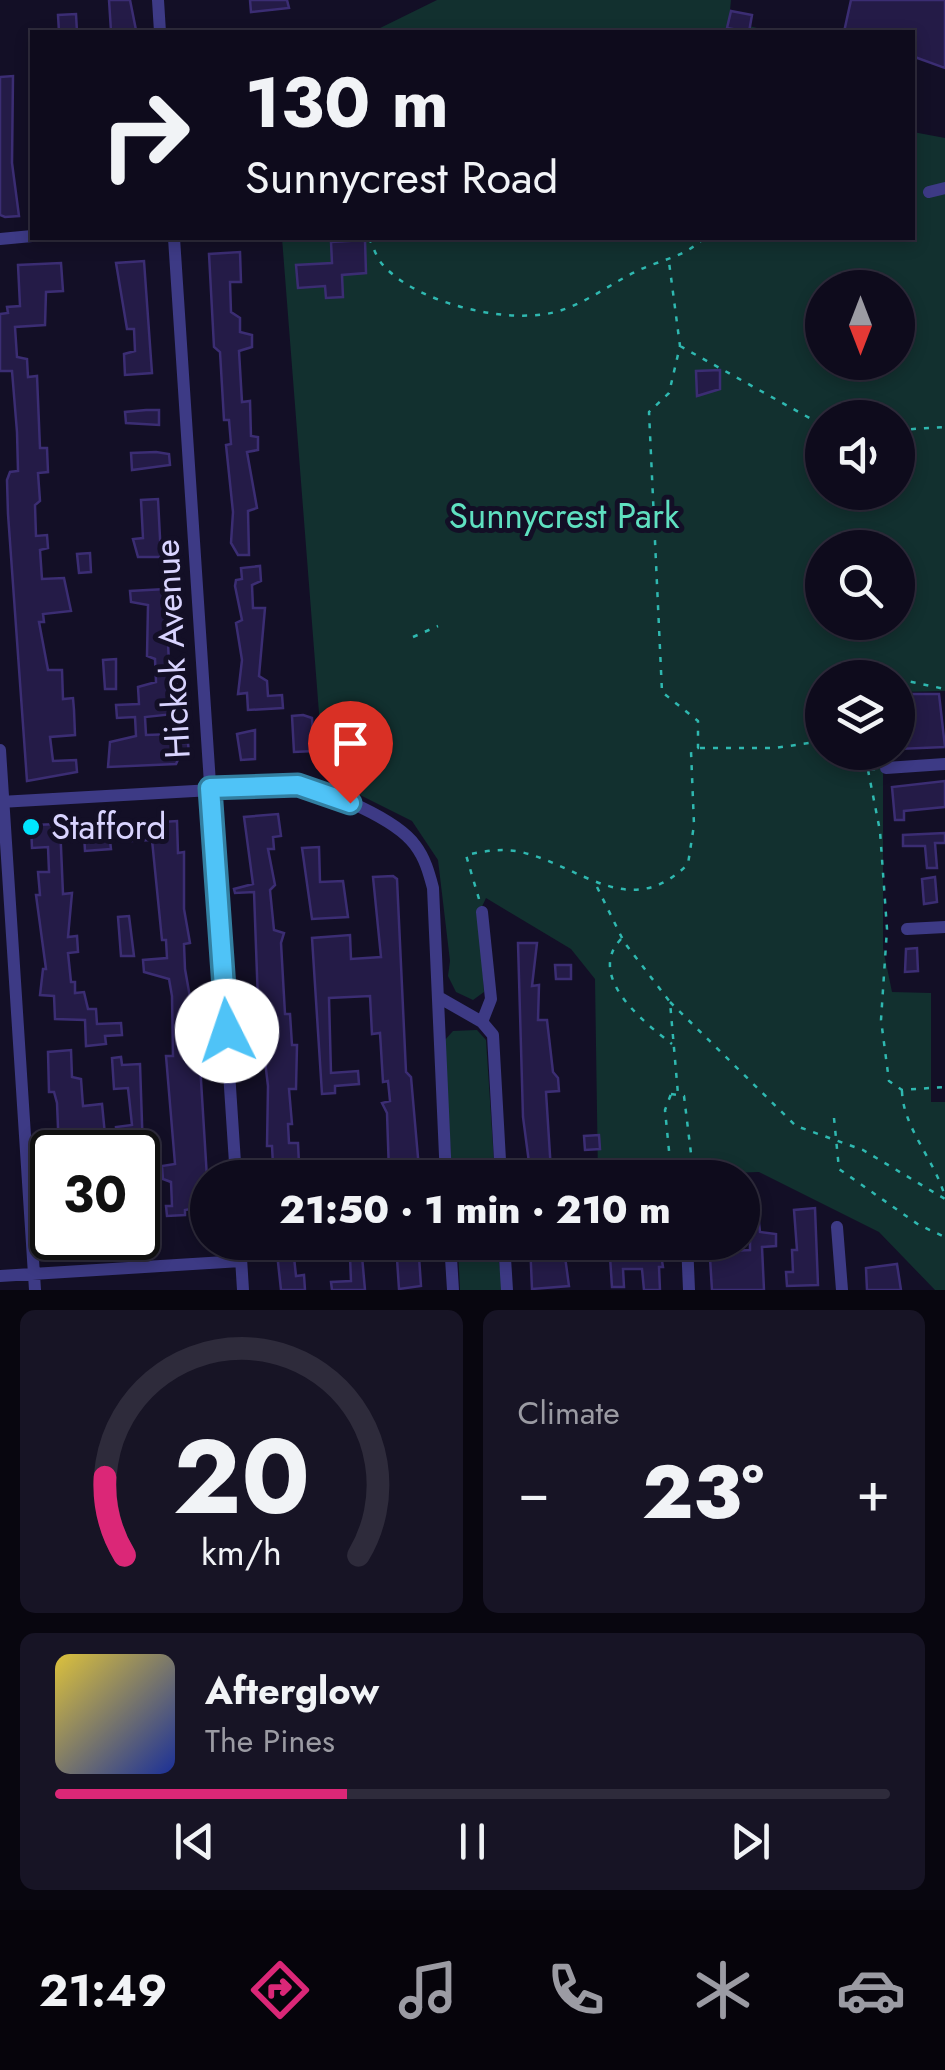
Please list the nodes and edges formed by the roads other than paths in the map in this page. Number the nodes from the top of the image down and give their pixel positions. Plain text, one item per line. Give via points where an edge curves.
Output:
1 (158, 0) edge
2 (160, 30) edge
3 (945, 188) edge
4 (929, 192) dead end
5 (30, 236) edge
6 (0, 239) edge
7 (174, 240) edge
8 (0, 750) edge
9 (945, 764) edge
10 (915, 766) edge
11 (210, 788) junction
12 (2, 802) edge
13 (482, 912) dead end
14 (945, 927) edge
15 (907, 929) dead end
16 (440, 998) junction
17 (482, 1022) junction
18 (235, 1160) edge
19 (445, 1160) edge
20 (500, 1160) edge
21 (837, 1227) dead end
22 (241, 1260) joint
23 (451, 1260) edge
24 (505, 1260) edge
25 (687, 1260) edge
26 (34, 1274) junction
27 (0, 1276) edge
28 (35, 1290) edge
29 (243, 1290) edge
30 (453, 1290) edge
31 (507, 1290) edge
32 (689, 1290) edge
33 (842, 1290) edge

1 - 2 street
3 - 4 street
5 - 6 street
7 - 11 street, Hickok Avenue
8 - 12 street
9 - 10 street
11 - 12 street
11 - 16 street via 298,785 350,803 407,835 433,888
11 - 18 street, Hickok Avenue
12 - 26 street
13 - 17 street via 492,999
14 - 15 street
16 - 17 street
16 - 19 street
17 - 20 street via 493,1035
21 - 33 street
22 - 26 street
22 - 29 street
23 - 30 street
24 - 31 street
25 - 32 street
26 - 27 street
26 - 28 street

